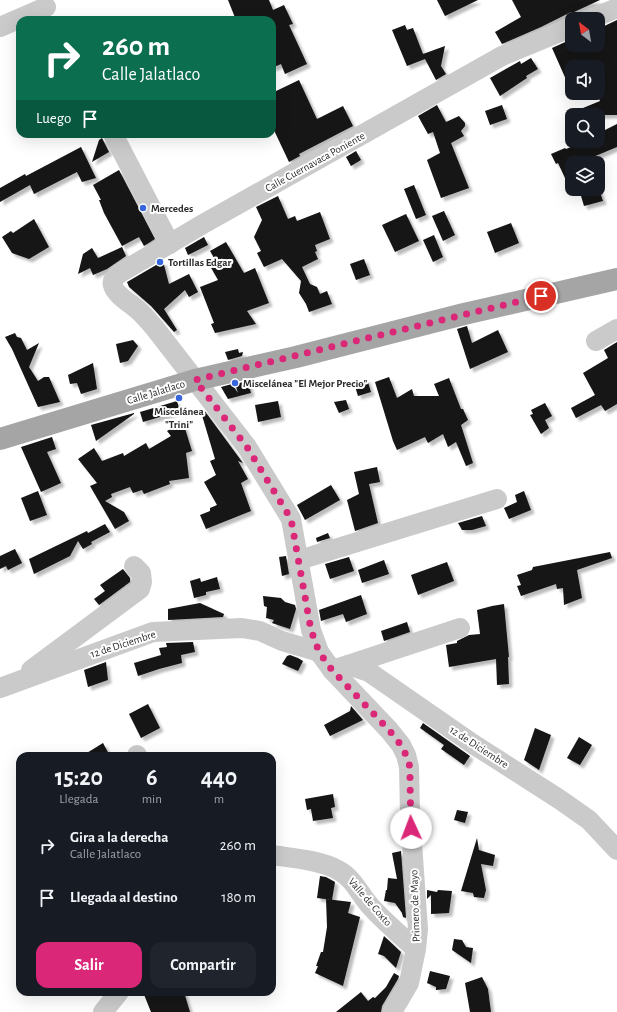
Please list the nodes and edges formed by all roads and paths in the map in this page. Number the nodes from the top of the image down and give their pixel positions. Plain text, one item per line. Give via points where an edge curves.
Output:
1 (617, 8) edge
2 (47, 9) edge
3 (605, 13) edge
4 (29, 16) edge
5 (16, 21) edge
6 (0, 27) edge
7 (565, 30) edge
8 (115, 138) edge
9 (170, 244) junction
10 (617, 279) edge
11 (617, 329) edge
12 (596, 341) dead end
13 (195, 380) junction
14 (0, 439) edge
15 (497, 499) dead end
16 (299, 560) junction
17 (134, 566) dead end
18 (460, 628) dead end
19 (319, 652) junction
20 (340, 668) junction
21 (4, 687) edge
22 (617, 850) edge
23 (276, 856) edge
24 (416, 949) junction
25 (116, 996) edge
26 (103, 1012) edge
27 (392, 1012) edge

1 - 3 street
2 - 4 street
5 - 6 street
7 - 9 street, Calle Cuernavaca Poniente via 502,56
8 - 9 street
9 - 13 street, Calle Cuernavaca Poniente via 120,273 112,284 113,288 154,327
10 - 13 main road, Calle Jalatlaco
11 - 12 street
13 - 14 main road, Calle Jalatlaco
13 - 16 street, Primero de Mayo via 247,447 291,519
15 - 16 street
16 - 19 street, Primero de Mayo via 311,630
17 - 21 street via 141,572 140,589 33,669
18 - 20 street
19 - 20 street, Primero de Mayo
19 - 21 street, 12 de Diciembre via 282,641 260,631 242,628 153,632
20 - 22 street, 12 de Diciembre via 369,672 589,820
20 - 24 street, Primero de Mayo via 401,745 410,767 410,814 418,929
23 - 24 street, Valle de Coxto via 338,869 350,878 371,908
24 - 27 street, Primero de Mayo via 409,983
25 - 26 street

